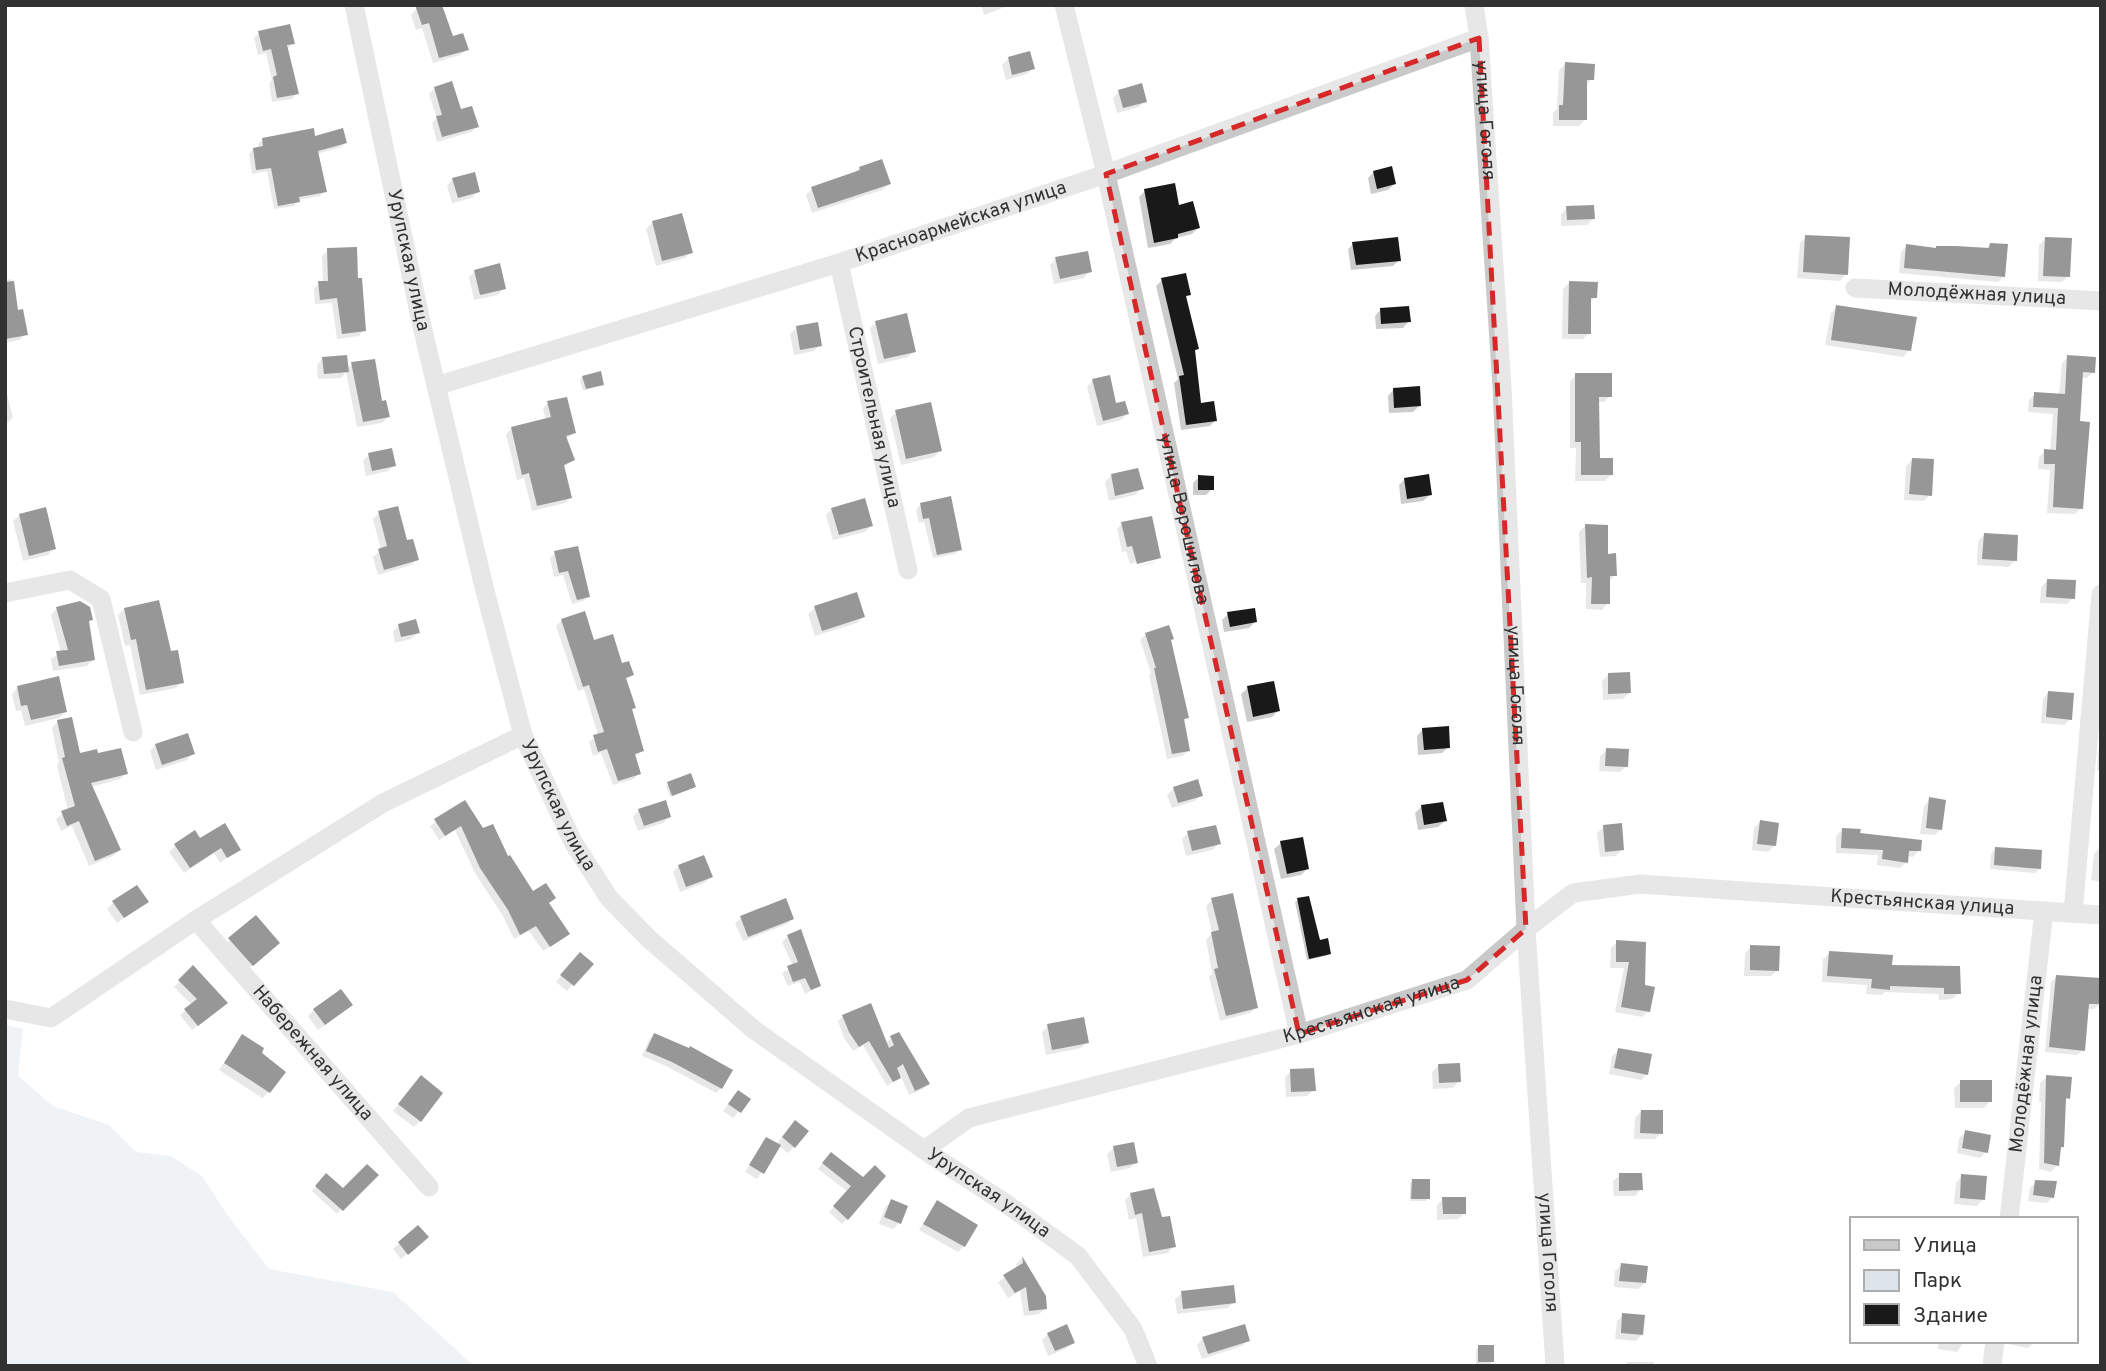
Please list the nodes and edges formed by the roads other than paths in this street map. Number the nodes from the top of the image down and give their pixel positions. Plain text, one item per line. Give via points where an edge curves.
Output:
1 (354, 5) edge
2 (1063, 5) edge
3 (1474, 5) edge
4 (1479, 38) junction
5 (1106, 174) junction
6 (839, 263) junction
7 (1855, 288) dead end
8 (2101, 301) edge
9 (436, 386) junction
10 (908, 570) dead end
11 (5, 593) edge
12 (2101, 594) edge
13 (133, 732) dead end
14 (523, 735) junction
15 (2044, 911) junction
16 (2073, 913) junction
17 (2101, 915) edge
18 (196, 920) junction
19 (1526, 929) junction
20 (5, 1009) edge
21 (1299, 1034) junction
22 (924, 1150) junction
23 (429, 1187) dead end
24 (2009, 1217) edge
25 (1995, 1343) edge
26 (1148, 1366) edge
27 (1555, 1366) edge
28 (1992, 1366) edge

1 - 9 street, Урупская улица
2 - 5 street, улица Ворошилова
3 - 4 street, улица Гоголя
4 - 5 street, Красноармейская улица
4 - 19 street, улица Гоголя via 1502,387
5 - 6 street, Красноармейская улица
5 - 21 street, улица Ворошилова
6 - 9 street, Красноармейская улица
6 - 10 street, Строительная улица
7 - 8 street, Молодёжная улица
9 - 14 street, Урупская улица
11 - 13 street via 70,580 101,599
12 - 16 street
14 - 18 street via 383,803
14 - 22 street, Урупская улица via 573,842 609,898 753,1030
15 - 16 street, Крестьянская улица
15 - 19 street, Крестьянская улица via 1640,884 1573,893
15 - 24 street, Молодёжная улица
16 - 17 street, Крестьянская улица
18 - 20 street via 51,1018
18 - 23 street, Набережная улица
19 - 21 street, Крестьянская улица via 1467,980
19 - 27 street, улица Гоголя
21 - 22 street, Крестьянская улица via 969,1118
22 - 26 street, Урупская улица via 1078,1256 1133,1329
25 - 28 street

